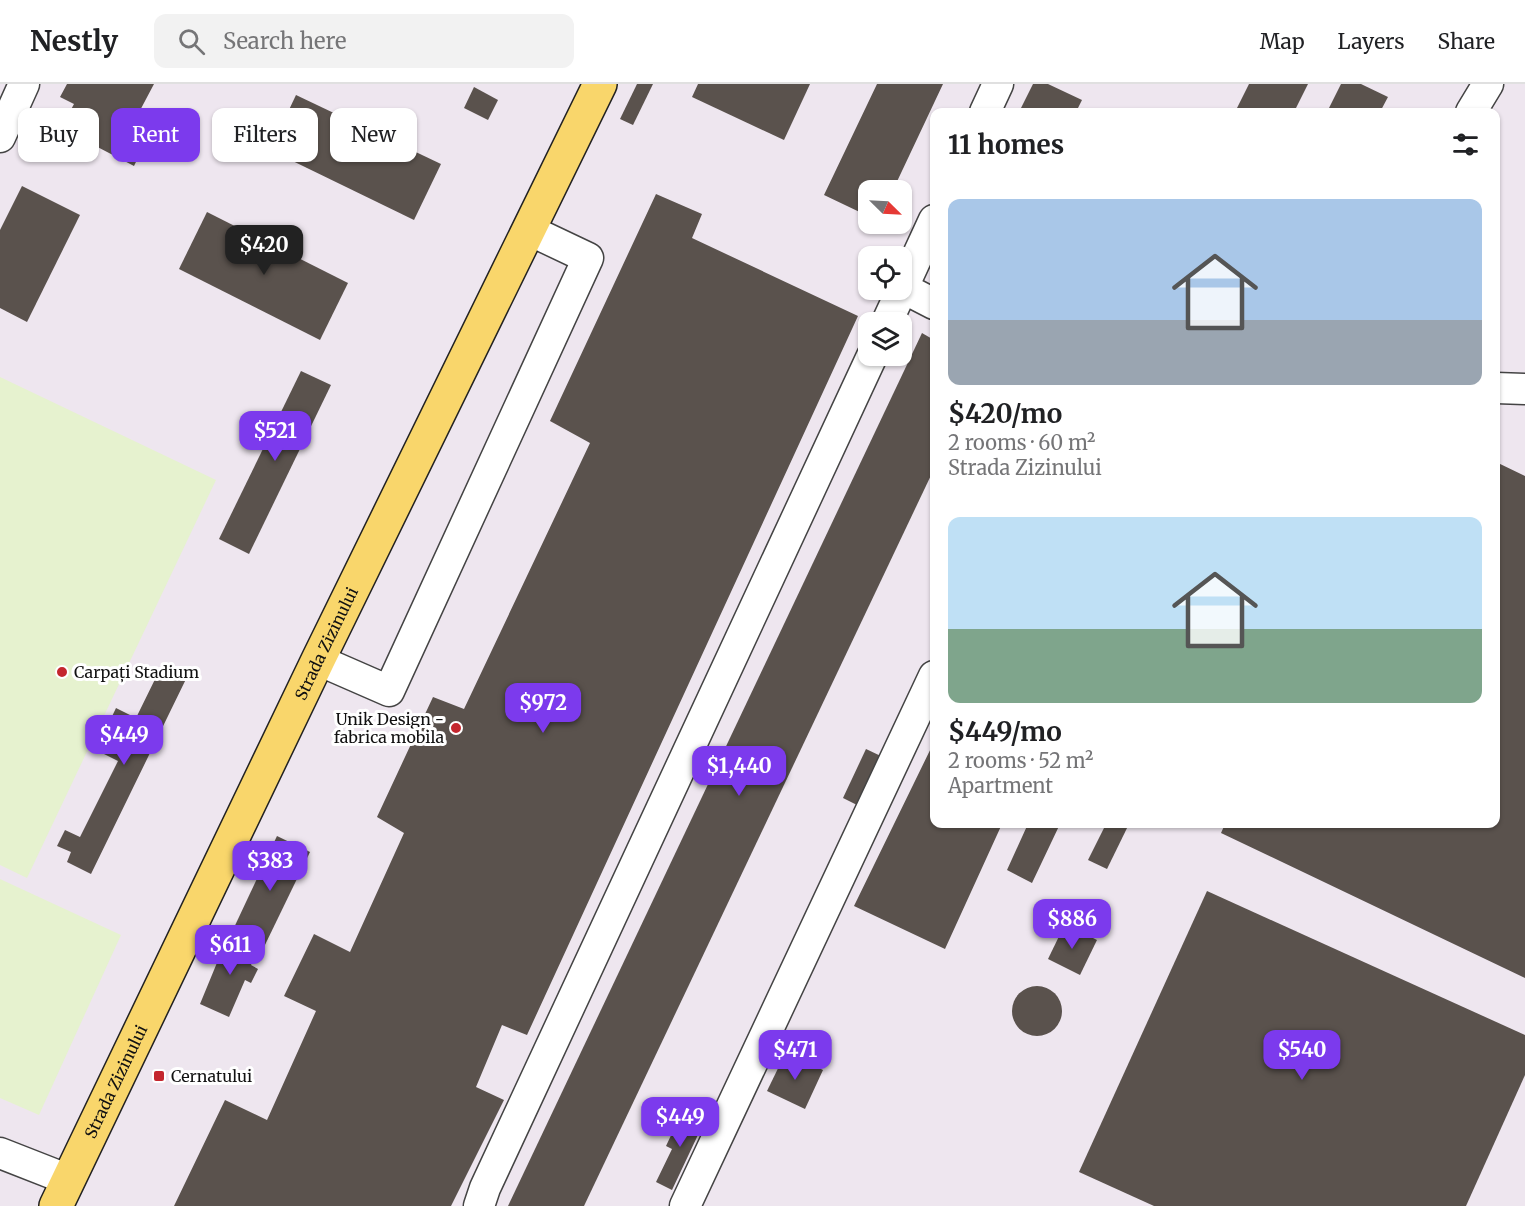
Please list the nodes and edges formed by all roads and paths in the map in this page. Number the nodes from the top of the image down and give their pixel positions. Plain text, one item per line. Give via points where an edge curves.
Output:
1 (24, 84) edge
2 (600, 84) edge
3 (998, 84) edge
4 (1488, 84) edge
5 (987, 108) edge
6 (1473, 108) edge
7 (0, 137) edge
8 (930, 229) edge
9 (529, 230) junction
10 (912, 268) edge
11 (912, 293) edge
12 (930, 302) edge
13 (867, 366) edge
14 (1500, 387) edge
15 (1525, 388) edge
16 (318, 660) junction
17 (930, 685) edge
18 (0, 1153) edge
19 (62, 1193) edge
20 (479, 1206) edge
21 (685, 1206) edge

1 - 7 street
2 - 9 main road, Strada Zizinului
3 - 5 street
4 - 6 street
8 - 10 street
9 - 16 main road, Strada Zizinului
9 - 16 street via 588,258 389,691
11 - 12 street
13 - 20 street via 484,1188
14 - 15 street
16 - 19 main road, Strada Zizinului
17 - 21 street
18 - 19 street

